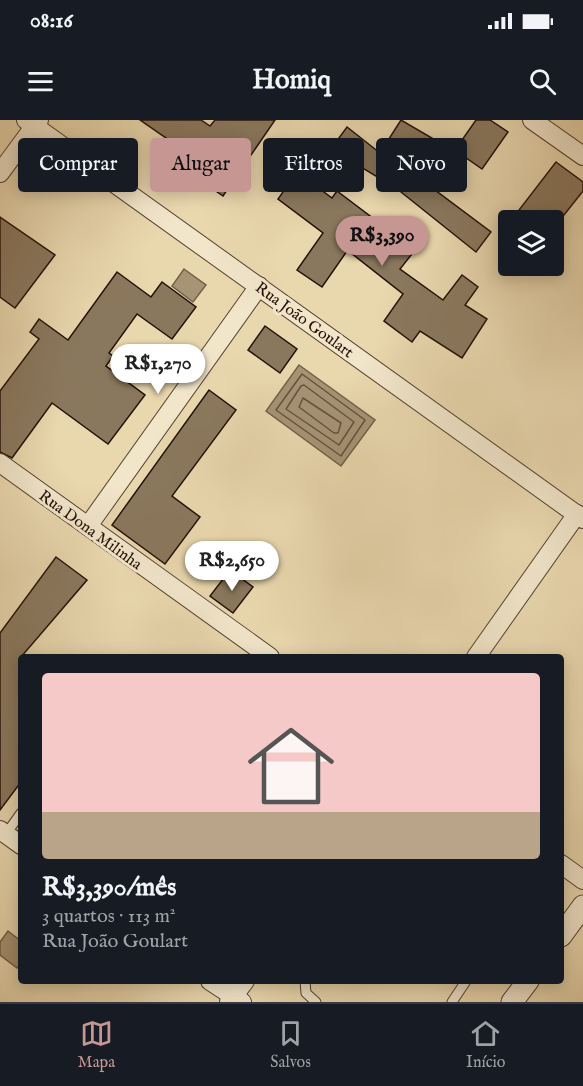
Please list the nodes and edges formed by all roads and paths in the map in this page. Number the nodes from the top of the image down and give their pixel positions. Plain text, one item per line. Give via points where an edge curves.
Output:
1 (532, 120) edge
2 (33, 122) edge
3 (583, 156) edge
4 (0, 173) edge
5 (259, 286) junction
6 (0, 463) edge
7 (580, 517) edge
8 (88, 526) junction
9 (266, 654) edge
10 (478, 654) edge
11 (18, 816) edge
12 (3, 832) edge
13 (18, 843) edge
14 (564, 866) edge
15 (583, 880) edge
16 (583, 906) edge
17 (564, 932) edge
18 (214, 984) edge
19 (243, 984) edge
20 (305, 984) edge
21 (464, 984) edge
22 (526, 984) edge
23 (235, 1000) edge
24 (316, 1002) edge
25 (452, 1002) edge
26 (512, 1002) edge

1 - 3 street
2 - 4 street
2 - 5 street, Rua João Goulart
5 - 7 street, Rua João Goulart
5 - 8 street
6 - 8 street, Rua Dona Milinha
7 - 10 street
8 - 9 street, Rua Dona Milinha
11 - 12 lane
12 - 13 street
14 - 15 street
16 - 17 street
18 - 23 street
19 - 23 street
20 - 24 lane via 306,993
21 - 25 lane
22 - 26 street

